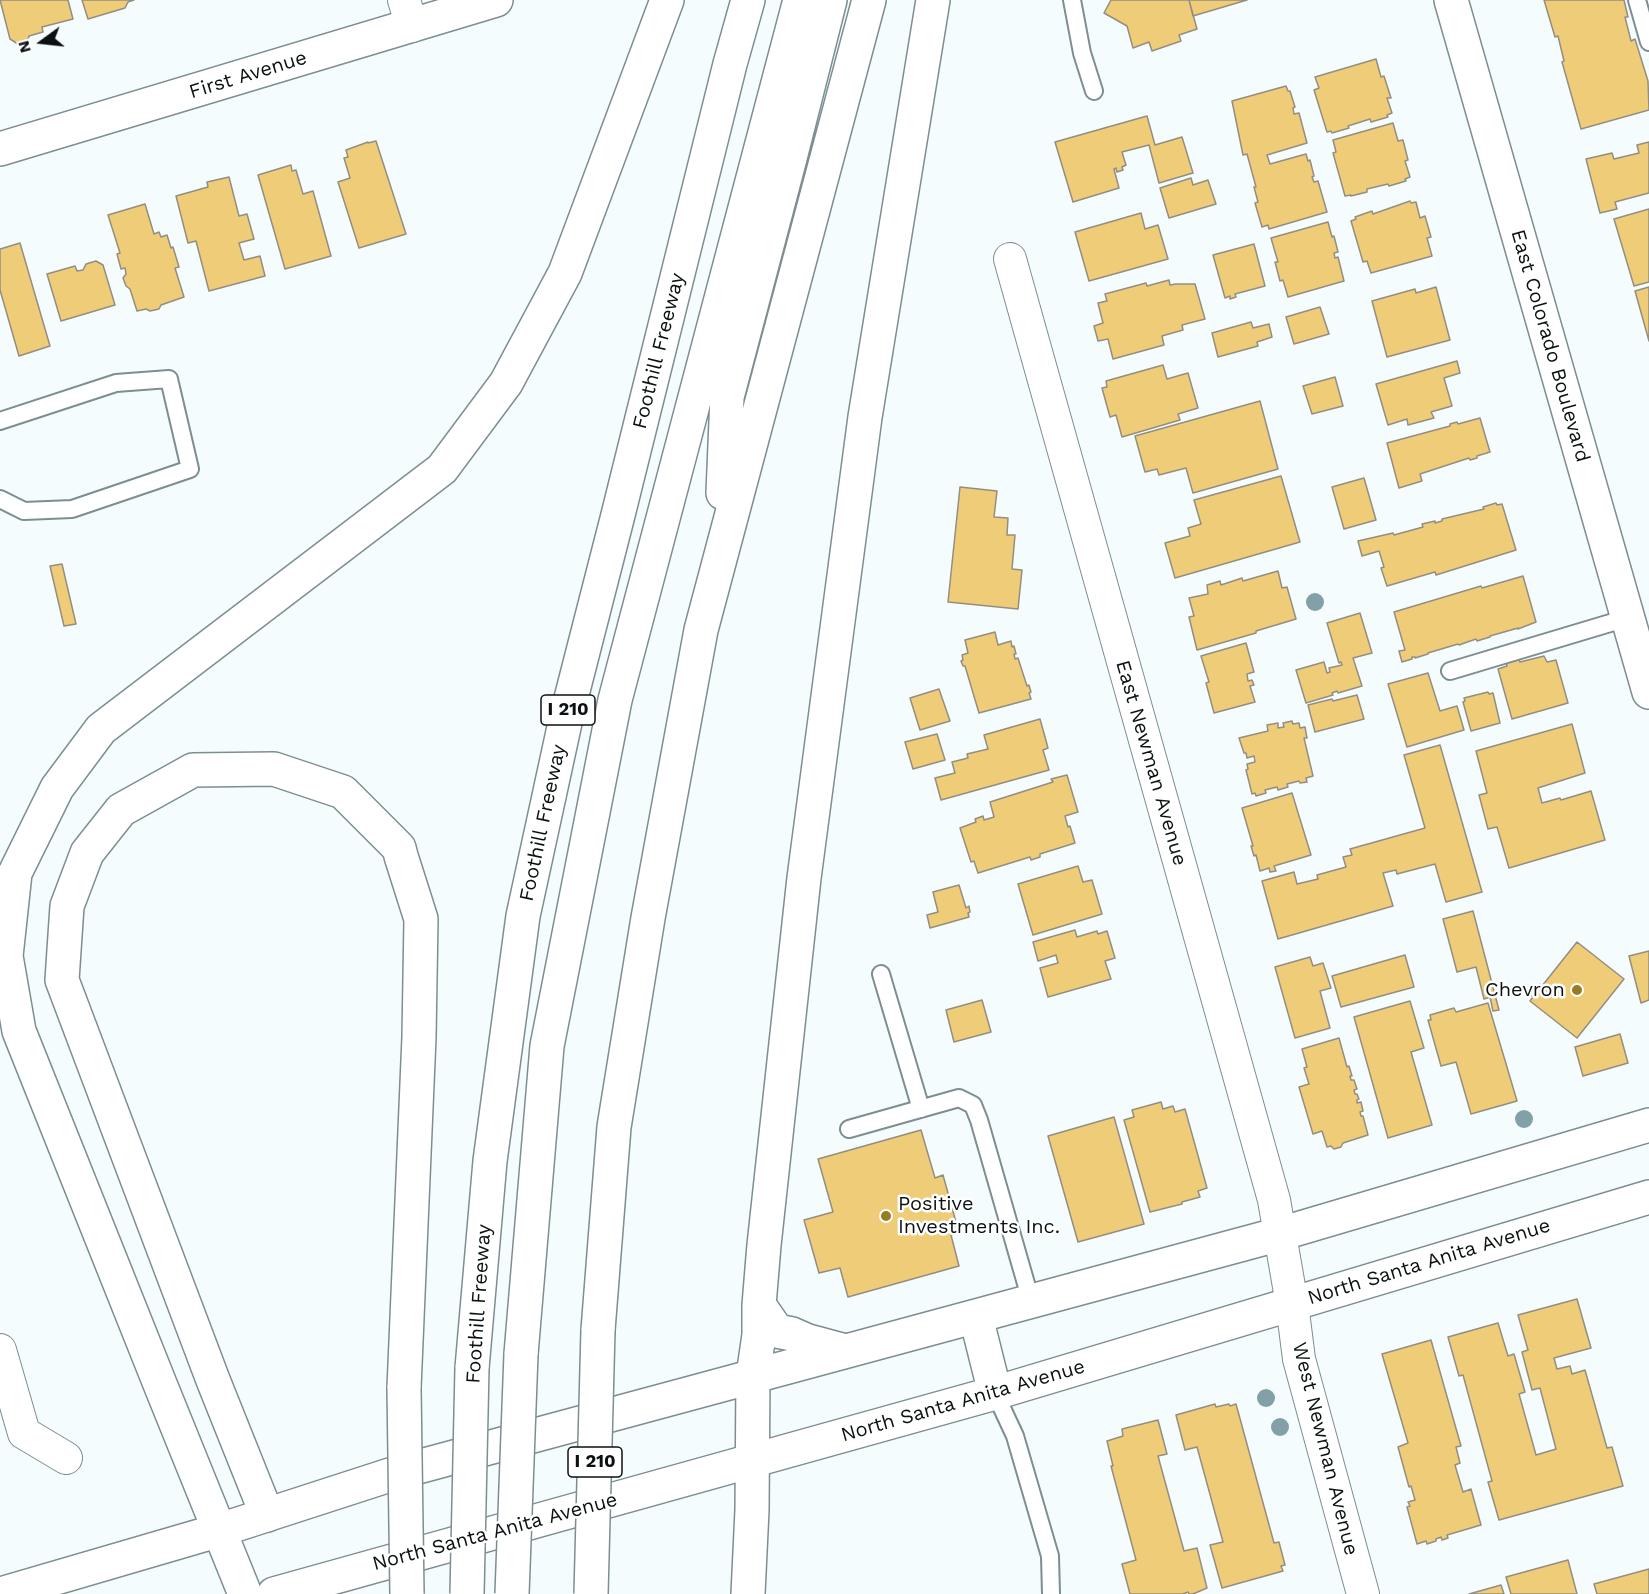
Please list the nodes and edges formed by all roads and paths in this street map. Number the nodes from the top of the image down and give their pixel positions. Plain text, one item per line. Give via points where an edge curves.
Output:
1 (496, 0) edge
2 (667, 0) edge
3 (748, 0) edge
4 (800, 0) edge
5 (830, 0) edge
6 (1072, 0) edge
7 (1451, 0) edge
8 (1637, 0) edge
9 (932, 4) edge
10 (408, 13) edge
11 (866, 13) edge
12 (1649, 42) edge
13 (1095, 91) dead end
14 (0, 149) edge
15 (1010, 259) dead end
16 (0, 421) edge
17 (0, 499) edge
18 (721, 552) junction
19 (1627, 618) junction
20 (1450, 671) dead end
21 (1649, 692) edge
22 (881, 974) dead end
23 (921, 1109) junction
24 (1649, 1125) edge
25 (849, 1129) dead end
26 (1649, 1197) edge
27 (1280, 1234) junction
28 (1286, 1268) joint
29 (1043, 1298) junction
30 (1292, 1304) junction
31 (759, 1305) junction
32 (976, 1317) junction
33 (845, 1351) junction
34 (2, 1361) edge
35 (753, 1376) junction
36 (994, 1393) junction
37 (66, 1458) dead end
38 (752, 1461) junction
39 (267, 1515) junction
40 (220, 1530) junction
41 (1, 1594) edge
42 (245, 1594) edge
43 (274, 1594) edge
44 (407, 1594) edge
45 (467, 1594) edge
46 (512, 1594) edge
47 (591, 1594) edge
48 (748, 1594) edge
49 (1051, 1594) edge
50 (1363, 1594) edge

1 - 10 main road, First Avenue
2 - 40 main road via 565,273 506,383 442,469 101,729 57,788 15,873 6,956 19,1031
3 - 45 main road, Foothill Freeway / I 210, bridge via 566,718 523,916 490,1161 472,1368
4 - 46 main road, bridge via 615,700 547,1046 521,1354
5 - 18 main road via 727,397
6 - 13 lane via 1082,53
7 - 19 main road, East Colorado Boulevard
8 - 12 lane
9 - 31 main road via 865,417 804,878
10 - 14 main road, First Avenue
11 - 18 main road, I 210
15 - 27 street, East Newman Avenue via 1268,1176
16 - 17 lane via 116,383 169,379 190,469 72,509 24,511
18 - 47 main road, I 210, bridge via 701,630 614,1127 598,1330
19 - 20 lane
19 - 21 main road, East Colorado Boulevard
22 - 23 lane
23 - 25 lane
23 - 29 lane via 959,1098 973,1105
24 - 27 main road
26 - 30 main road, North Santa Anita Avenue
27 - 28 street, East Newman Avenue
27 - 29 main road
28 - 30 street, West Newman Avenue
29 - 32 main road
30 - 36 main road, North Santa Anita Avenue
30 - 50 street, West Newman Avenue via 1299,1359
31 - 33 main road via 777,1330
31 - 35 main road
32 - 33 main road
32 - 36 main road
33 - 35 main road
34 - 37 street via 24,1433
35 - 38 main road
35 - 39 main road via 399,1472
36 - 38 main road, North Santa Anita Avenue
36 - 49 lane via 1015,1436 1050,1556
38 - 43 main road, North Santa Anita Avenue
38 - 48 main road
39 - 40 main road
39 - 44 main road, bridge via 62,980 66,906 87,853 121,810 193,770 274,769 343,792 399,848 421,920 404,1388
40 - 41 main road
40 - 42 main road

